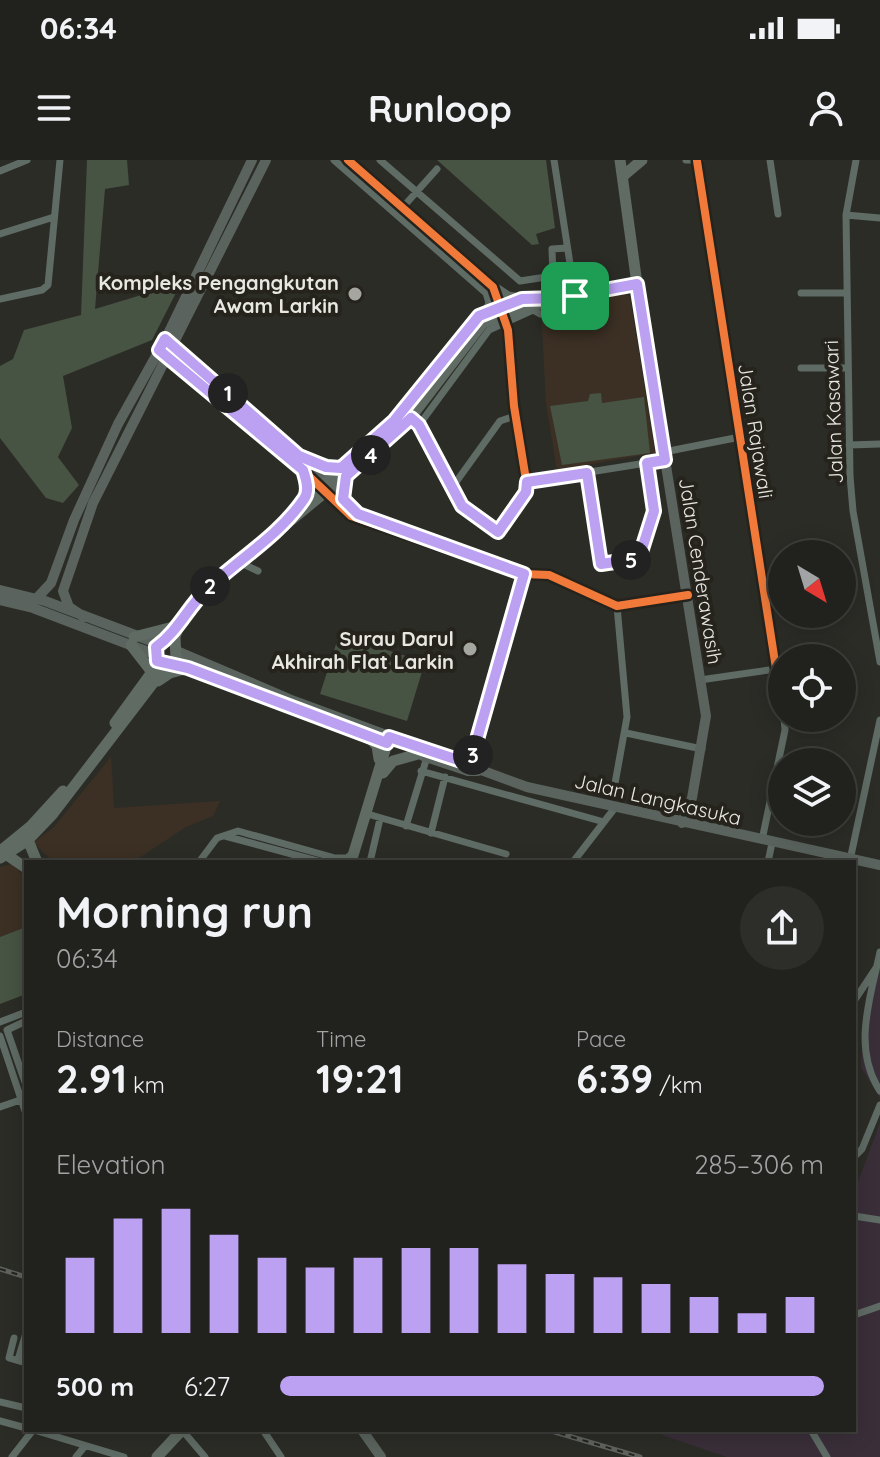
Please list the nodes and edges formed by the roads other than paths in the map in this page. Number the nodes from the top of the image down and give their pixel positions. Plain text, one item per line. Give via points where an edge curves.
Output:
1 (27, 160) edge
2 (60, 160) edge
3 (266, 160) edge
4 (334, 160) edge
5 (348, 160) edge
6 (380, 160) edge
7 (554, 160) edge
8 (620, 160) edge
9 (642, 160) edge
10 (686, 160) edge
11 (699, 160) edge
12 (770, 160) edge
13 (856, 160) edge
14 (251, 161) edge
15 (437, 169) dead end
16 (0, 171) edge
17 (623, 176) junction
18 (417, 191) junction
19 (403, 207) junction
20 (778, 214) dead end
21 (846, 215) junction
22 (54, 217) junction
23 (880, 218) edge
24 (0, 234) edge
25 (478, 245) junction
26 (567, 248) junction
27 (464, 261) junction
28 (207, 265) junction
29 (637, 284) junction
30 (493, 287) junction
31 (801, 293) dead end
32 (846, 293) junction
33 (575, 296) junction
34 (561, 298) junction
35 (0, 299) edge
36 (522, 299) junction
37 (485, 312) junction
38 (540, 314) dead end
39 (504, 315) junction
40 (182, 328) junction
41 (170, 342) junction
42 (163, 354) junction
43 (184, 362) junction
44 (801, 368) dead end
45 (847, 368) junction
46 (158, 375) junction
47 (515, 416) junction
48 (415, 421) junction
49 (740, 437) junction
50 (880, 444) edge
51 (849, 445) junction
52 (299, 456) junction
53 (664, 456) junction
54 (647, 463) junction
55 (303, 470) junction
56 (344, 472) junction
57 (587, 473) junction
58 (527, 482) junction
59 (451, 489) junction
60 (322, 490) junction
61 (341, 501) junction
62 (238, 561) junction
63 (258, 571) dead end
64 (524, 574) junction
65 (0, 590) edge
66 (688, 595) junction
67 (37, 598) junction
68 (0, 600) edge
69 (617, 606) junction
70 (84, 617) junction
71 (178, 626) junction
72 (132, 641) junction
73 (772, 644) edge
74 (158, 650) junction
75 (181, 656) junction
76 (880, 662) edge
77 (169, 665) junction
78 (768, 670) edge
79 (153, 678) junction
80 (700, 680) junction
81 (880, 720) edge
82 (785, 732) edge
83 (626, 733) junction
84 (367, 735) junction
85 (391, 741) junction
86 (702, 749) junction
87 (422, 756) junction
88 (876, 757) edge
89 (381, 768) junction
90 (472, 769) junction
91 (421, 771) junction
92 (445, 777) junction
93 (622, 792) dead end
94 (614, 809) junction
95 (376, 817) junction
96 (604, 822) junction
97 (686, 823) junction
98 (406, 826) junction
99 (431, 833) junction
100 (223, 835) junction
101 (28, 840) junction
102 (767, 842) junction
103 (506, 854) dead end
104 (2, 855) edge
105 (354, 859) edge
106 (36, 860) edge
107 (201, 860) edge
108 (314, 860) edge
109 (370, 860) edge
110 (575, 860) edge
111 (768, 860) edge
112 (850, 860) joint
113 (856, 861) edge
114 (880, 865) edge
115 (24, 867) edge
116 (880, 952) edge
117 (877, 966) junction
118 (856, 998) edge
119 (24, 1013) edge
120 (0, 1022) edge
121 (24, 1022) edge
122 (0, 1036) edge
123 (22, 1060) edge
124 (8, 1065) junction
125 (880, 1091) edge
126 (24, 1099) edge
127 (880, 1105) edge
128 (0, 1107) edge
129 (856, 1155) edge
130 (856, 1216) edge
131 (880, 1220) edge
132 (880, 1306) edge
133 (856, 1314) edge
134 (14, 1338) dead end
135 (24, 1346) edge
136 (22, 1362) edge
137 (0, 1402) edge
138 (24, 1408) edge
139 (0, 1421) edge
140 (24, 1427) edge
141 (32, 1432) edge
142 (46, 1432) edge
143 (173, 1432) edge
144 (180, 1432) edge
145 (184, 1432) edge
146 (264, 1432) edge
147 (363, 1432) edge
148 (812, 1432) edge
149 (85, 1446) junction
150 (12, 1457) edge
151 (76, 1457) edge
152 (124, 1457) edge
153 (154, 1457) edge
154 (205, 1457) edge
155 (281, 1457) edge
156 (381, 1457) edge
157 (827, 1457) edge

1 - 16 street
2 - 22 street
3 - 28 street
4 - 37 street via 486,293
5 - 19 street
6 - 18 street
7 - 26 street
8 - 17 main road, Jalan Cenderawasih
9 - 17 main road
10 - 11 street
11 - 49 street, Jalan Rajawali
12 - 20 street
13 - 21 street, Jalan Kasawari
14 - 28 street
15 - 18 street
17 - 29 main road, Jalan Cenderawasih
18 - 19 street
18 - 25 street
19 - 27 street
21 - 23 street
21 - 32 street, Jalan Kasawari
22 - 24 street
22 - 35 street via 45,288
25 - 26 street via 527,282 553,276 552,249
25 - 27 street
26 - 33 street
27 - 30 street
28 - 40 street
28 - 41 street
29 - 33 main road
29 - 53 street, Jalan Cenderawasih
30 - 36 main road
30 - 39 street
31 - 32 street
32 - 45 street, Jalan Kasawari
33 - 34 main road
34 - 36 main road
34 - 39 main road
36 - 39 main road
37 - 39 main road
37 - 56 main road
38 - 39 street via 533,310
39 - 47 street
39 - 48 main road via 483,323
40 - 41 street
40 - 43 street
41 - 42 street
41 - 43 street
42 - 43 street
42 - 46 street
42 - 67 street via 84,497 51,583
43 - 46 street
43 - 52 street
43 - 55 street
44 - 45 street
45 - 51 street, Jalan Kasawari
46 - 70 street via 93,503 64,586 69,607
47 - 58 street
47 - 59 street via 500,421
48 - 56 main road
48 - 59 street
49 - 53 street
49 - 73 street, Jalan Rajawali
50 - 51 street
51 - 76 street, Jalan Kasawari via 853,511
52 - 56 main road
52 - 60 street
53 - 54 street
53 - 66 street, Jalan Cenderawasih
54 - 57 street
54 - 57 street via 654,511 635,559 601,564
55 - 60 street
55 - 60 main road via 307,483
56 - 60 main road
56 - 61 main road
57 - 58 street
58 - 59 street via 526,492 498,532 464,509
60 - 61 main road
60 - 61 street
60 - 62 main road
61 - 64 street via 386,526
62 - 63 street
62 - 71 main road
64 - 69 street via 549,575
64 - 90 street
65 - 67 street
66 - 69 street
66 - 80 street, Jalan Cenderawasih
67 - 70 street
68 - 72 street
69 - 83 street
70 - 72 street
71 - 72 main road
71 - 74 main road
71 - 75 main road
72 - 74 street
72 - 79 main road
74 - 75 main road
74 - 77 main road
74 - 79 main road
75 - 77 main road
75 - 79 main road via 170,673
75 - 84 street, Jalan Langkasuka
75 - 85 street, Jalan Langkasuka
77 - 79 main road
78 - 80 street
79 - 101 main road via 73,791
79 - 104 main road via 66,787
80 - 86 street, Jalan Cenderawasih via 706,716
81 - 88 street
82 - 102 street
83 - 86 street
83 - 93 street via 614,781 614,790
84 - 85 street, Jalan Langkasuka
84 - 89 main road via 377,746
85 - 87 street, Jalan Langkasuka
85 - 89 main road
85 - 90 street, Jalan Langkasuka
86 - 97 street, Jalan Cenderawasih
87 - 89 main road
87 - 90 street, Jalan Langkasuka
87 - 91 street
88 - 112 street
89 - 95 main road
89 - 105 main road
90 - 94 street, Jalan Langkasuka
91 - 92 street
91 - 98 street
92 - 96 street
92 - 99 street
94 - 96 street
94 - 97 street, Jalan Langkasuka
95 - 98 street
95 - 105 main road
95 - 109 street
96 - 110 street
97 - 102 street, Jalan Langkasuka
98 - 99 street
99 - 103 street
100 - 105 street via 238,831
100 - 107 street
100 - 108 street
101 - 104 main road
101 - 106 main road
102 - 111 street
102 - 112 street, Jalan Langkasuka
104 - 115 main road
113 - 114 street, Jalan Langkasuka
116 - 117 street
117 - 118 street
117 - 125 street via 864,1035 867,1064
119 - 120 street
121 - 123 street via 7,1030
122 - 124 street
123 - 124 street
124 - 126 street
126 - 128 street
127 - 129 street
130 - 131 street
132 - 133 street
134 - 136 street via 9,1358
135 - 136 street
137 - 138 street
139 - 140 street
141 - 150 street
142 - 149 street
143 - 153 main road
144 - 153 main road
145 - 154 street
146 - 155 street
147 - 156 street
148 - 157 street
149 - 151 street
149 - 152 street

